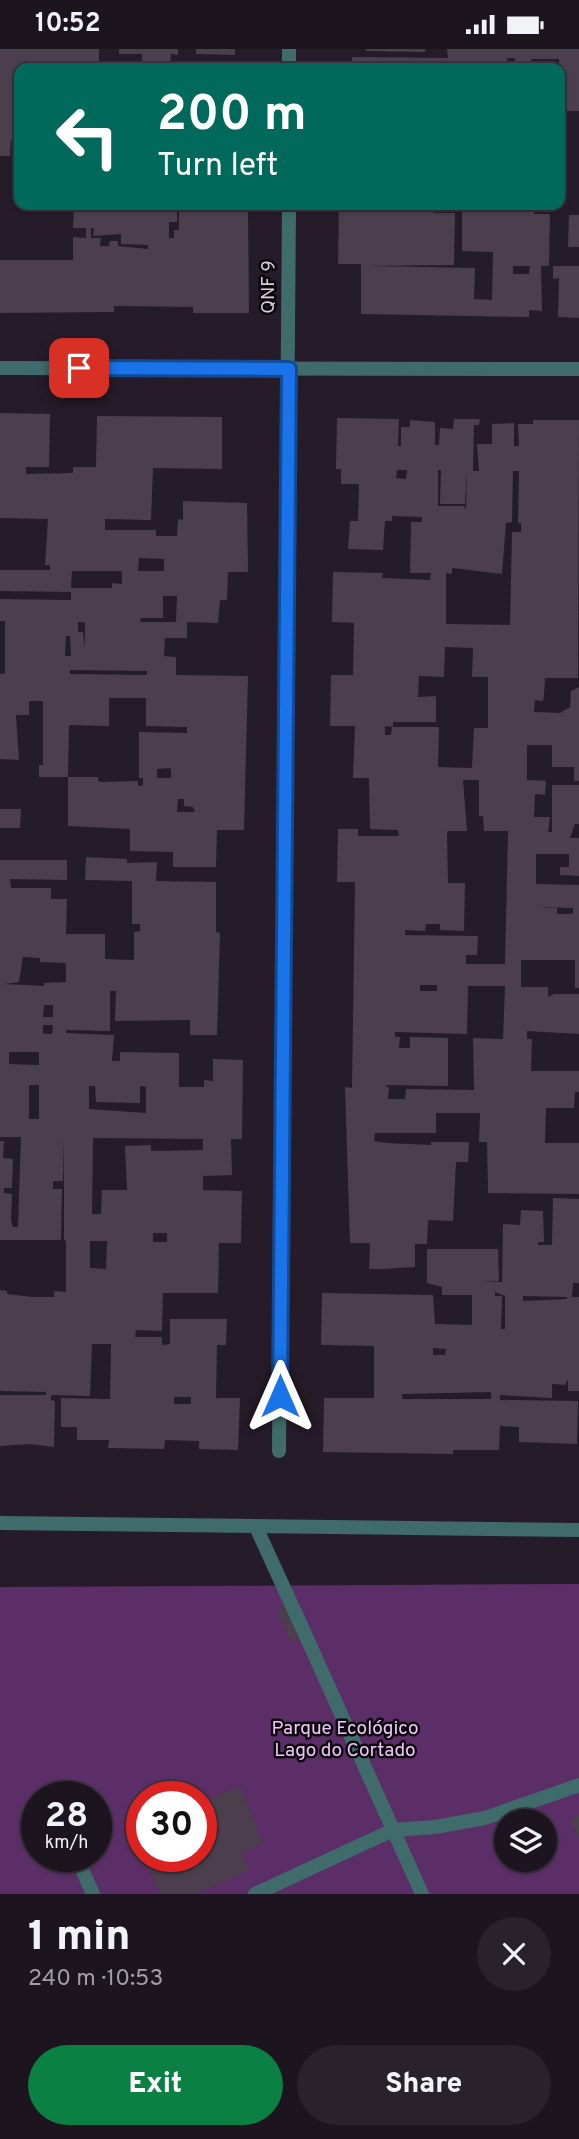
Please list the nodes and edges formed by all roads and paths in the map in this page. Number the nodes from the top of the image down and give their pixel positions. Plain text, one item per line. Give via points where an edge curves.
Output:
1 (289, 210) edge
2 (0, 368) edge
3 (289, 369) junction
4 (579, 369) edge
5 (279, 1451) dead end
6 (0, 1523) edge
7 (256, 1527) junction
8 (579, 1530) edge
9 (579, 1785) edge
10 (393, 1830) junction
11 (83, 1872) edge
12 (93, 1894) edge
13 (255, 1894) edge
14 (422, 1894) edge

1 - 3 street, QNF 9
2 - 3 street
3 - 4 street
3 - 5 street, QNF 9
6 - 7 street
7 - 8 street
7 - 10 street
9 - 10 street via 485,1818
10 - 13 street
10 - 14 street
11 - 12 street

